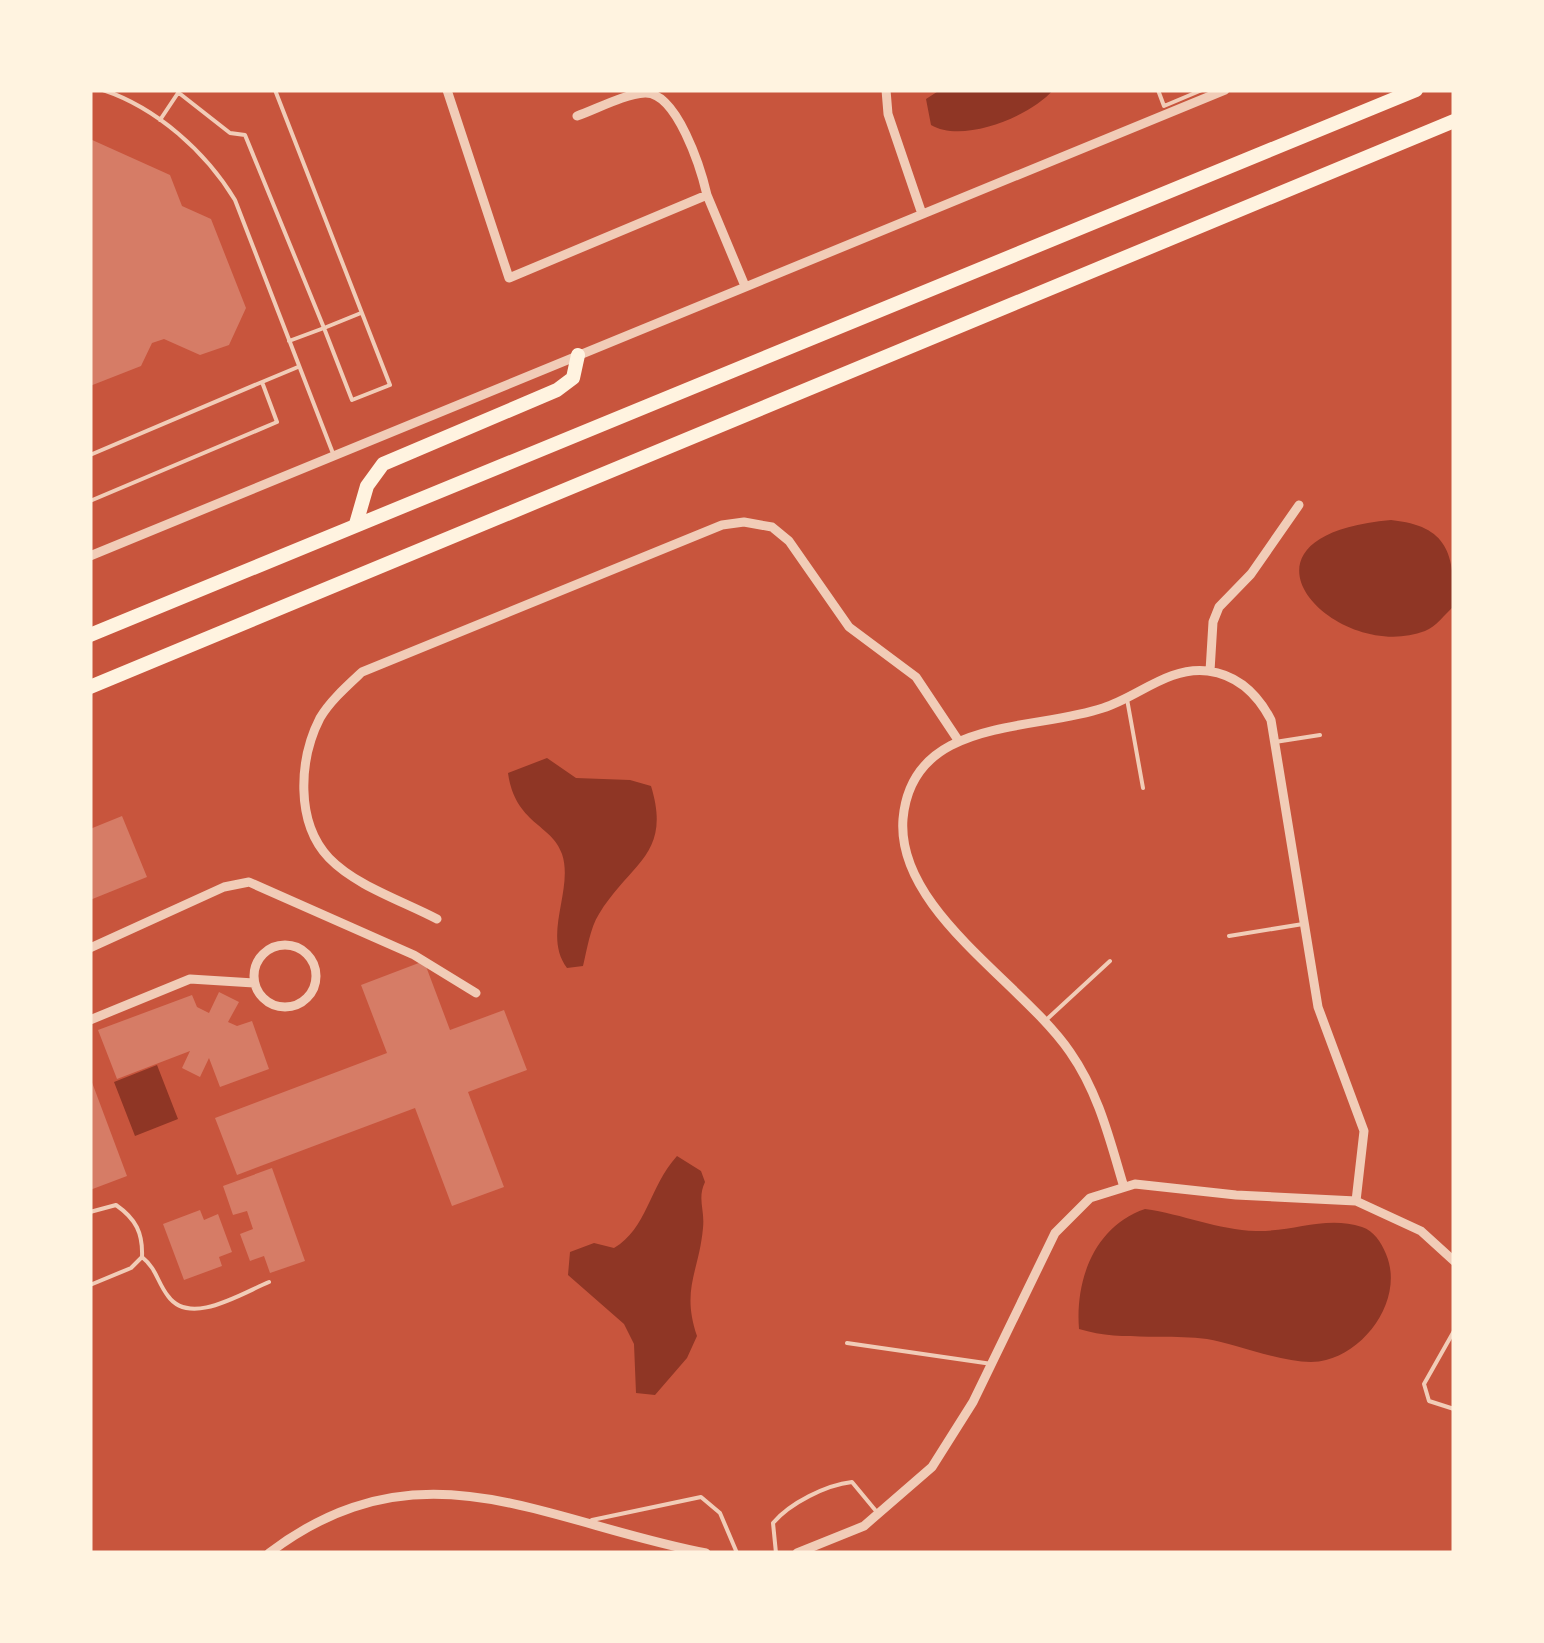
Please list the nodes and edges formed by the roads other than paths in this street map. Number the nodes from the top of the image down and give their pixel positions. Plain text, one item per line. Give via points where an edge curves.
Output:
1 (103, 90) edge
2 (275, 90) edge
3 (446, 90) edge
4 (886, 90) edge
5 (1158, 90) edge
6 (1202, 90) edge
7 (1225, 90) edge
8 (1416, 90) edge
9 (179, 92) edge
10 (577, 116) dead end
11 (160, 120) junction
12 (1454, 121) edge
13 (708, 196) junction
14 (922, 214) junction
15 (745, 286) junction
16 (361, 313) junction
17 (324, 328) junction
18 (289, 342) junction
19 (578, 355) junction
20 (299, 366) junction
21 (262, 382) junction
22 (90, 455) edge
23 (334, 456) junction
24 (90, 502) edge
25 (1300, 505) dead end
26 (356, 524) junction
27 (90, 556) edge
28 (90, 635) edge
29 (1210, 671) junction
30 (90, 687) edge
31 (1127, 699) junction
32 (1320, 735) dead end
33 (958, 740) junction
34 (1274, 742) junction
35 (1143, 788) dead end
36 (437, 919) dead end
37 (1303, 924) junction
38 (1229, 936) dead end
39 (90, 948) edge
40 (1110, 960) dead end
41 (254, 982) junction
42 (476, 993) dead end
43 (90, 1020) edge
44 (1045, 1022) junction
45 (1123, 1184) junction
46 (1356, 1201) junction
47 (90, 1212) edge
48 (142, 1257) junction
49 (1454, 1261) edge
50 (269, 1282) dead end
51 (90, 1285) edge
52 (1454, 1330) edge
53 (847, 1343) dead end
54 (992, 1364) junction
55 (1454, 1409) edge
56 (879, 1515) junction
57 (582, 1524) junction
58 (826, 1544) junction
59 (269, 1553) edge
60 (706, 1553) edge
61 (737, 1553) edge
62 (776, 1553) edge
63 (797, 1553) edge
64 (816, 1553) edge

1 - 11 lane
2 - 16 lane
3 - 13 street via 510,278
4 - 14 street
5 - 6 lane via 1164,106
7 - 14 street
8 - 26 highway
9 - 11 lane
9 - 17 lane via 230,133 245,135
10 - 13 street via 642,93 666,101
11 - 18 lane via 208,163 235,200
12 - 30 highway
13 - 15 street
14 - 15 street
15 - 19 street
16 - 17 lane
16 - 17 lane via 390,385 352,400
17 - 18 lane
18 - 20 lane
19 - 23 street
19 - 26 highway via 572,378 558,390 382,464 367,486
20 - 21 lane
20 - 23 lane
21 - 22 lane
21 - 24 lane via 277,422
23 - 27 street
25 - 29 street via 1219,607
26 - 28 highway
29 - 31 street via 1182,672
29 - 34 street via 1251,690 1271,720
31 - 33 street via 1070,718 980,730
31 - 35 lane
32 - 34 lane
33 - 36 street via 916,678 849,627 788,540 772,527 722,525 362,672 321,716 304,781 315,836 330,858 362,880
33 - 44 street via 935,756 908,793 902,846 936,908
34 - 37 street
37 - 38 lane
37 - 46 street via 1318,1007 1364,1131
39 - 42 street via 224,887 250,882 414,955
40 - 44 lane
41 - 41 street via 268,1002 291,1007 311,993 315,969 301,950 278,946 258,959
41 - 43 street via 190,978
44 - 45 street via 1088,1078
45 - 46 street
45 - 54 street via 1090,1198 1055,1234
46 - 49 street via 1420,1231
47 - 48 lane via 116,1206 133,1217
48 - 50 lane via 180,1308 200,1310
48 - 51 lane
52 - 55 lane via 1424,1384 1429,1401
53 - 54 lane
54 - 56 street via 943,1453
56 - 58 street
56 - 62 lane via 852,1482 832,1487 779,1516 770,1530
57 - 59 street via 461,1493 407,1493 334,1512
57 - 60 street
57 - 61 lane via 701,1497 720,1513
58 - 63 street
58 - 64 lane

